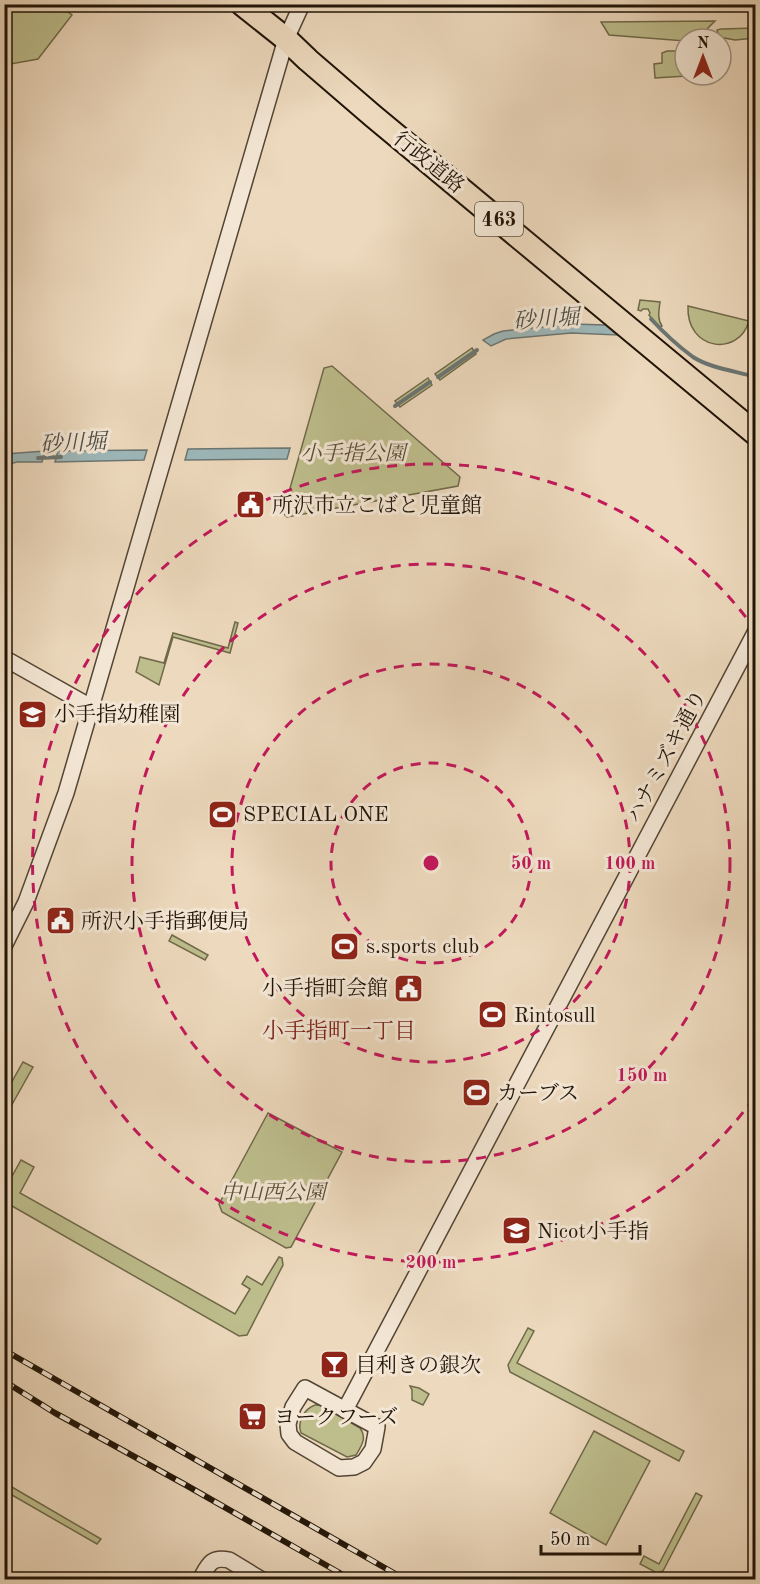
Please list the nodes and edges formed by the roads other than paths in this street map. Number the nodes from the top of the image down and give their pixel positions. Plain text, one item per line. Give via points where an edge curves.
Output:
1 (242, 4) edge
2 (302, 4) edge
3 (286, 39) junction
4 (756, 434) edge
5 (756, 631) edge
6 (4, 658) edge
7 (91, 706) junction
8 (4, 946) edge
9 (345, 1410) junction
10 (200, 1580) edge
11 (262, 1580) edge

1 - 3 highway, 行政道路 / 463
2 - 3 street
3 - 4 highway, 行政道路 / 463
3 - 7 street
5 - 9 street, ハナミズキ通り
6 - 7 street
7 - 8 street via 48,843
9 - 9 street via 305,1388 293,1407 289,1434 295,1442 339,1468 354,1467 364,1462 373,1449 377,1427
10 - 11 street via 213,1560 223,1559

